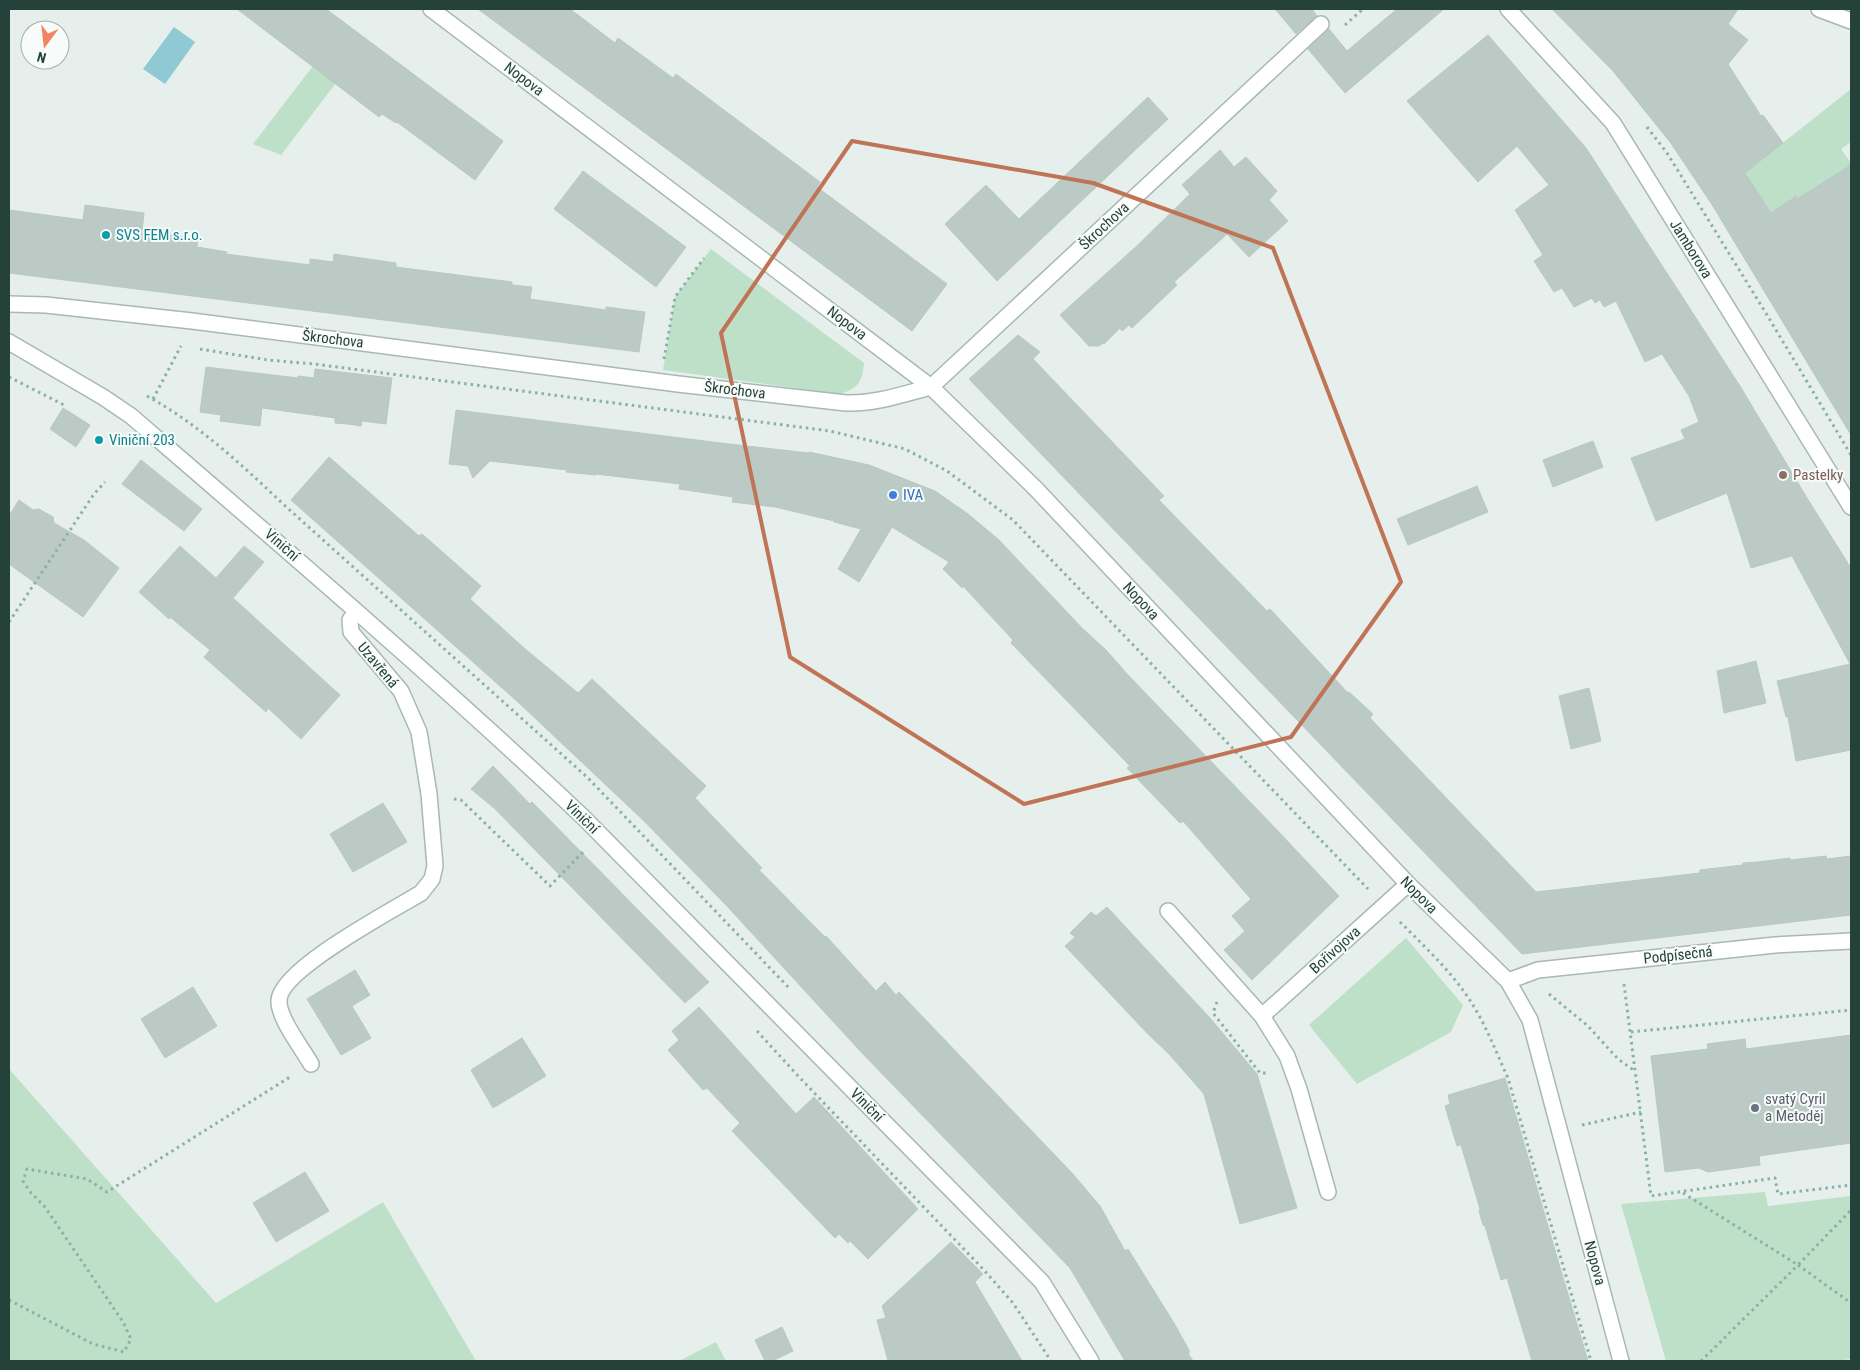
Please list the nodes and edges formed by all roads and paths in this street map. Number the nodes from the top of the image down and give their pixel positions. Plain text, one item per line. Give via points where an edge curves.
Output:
1 (431, 9) edge
2 (1508, 9) edge
3 (1819, 9) edge
4 (1851, 21) edge
5 (1321, 24) dead end
6 (704, 258) dead end
7 (9, 304) edge
8 (9, 342) edge
9 (172, 344) dead end
10 (191, 347) dead end
11 (664, 360) dead end
12 (9, 377) edge
13 (931, 386) junction
14 (153, 399) dead end
15 (71, 409) dead end
16 (106, 482) dead end
17 (1851, 507) edge
18 (356, 612) junction
19 (9, 622) edge
20 (461, 800) dead end
21 (577, 845) dead end
22 (1408, 884) junction
23 (1384, 906) junction
24 (1168, 912) dead end
25 (1851, 941) edge
26 (1620, 961) junction
27 (1528, 974) junction
28 (1508, 981) junction
29 (1851, 1010) edge
30 (1262, 1016) junction
31 (754, 1028) dead end
32 (1631, 1032) junction
33 (312, 1064) joint
34 (1636, 1071) junction
35 (1641, 1112) junction
36 (1595, 1122) dead end
37 (1851, 1186) edge
38 (1328, 1192) dead end
39 (1683, 1192) junction
40 (1851, 1210) edge
41 (1798, 1265) junction
42 (9, 1300) edge
43 (1851, 1303) edge
44 (1051, 1361) edge
45 (1091, 1361) edge
46 (1591, 1361) edge
47 (1621, 1361) edge
48 (1701, 1361) edge

1 - 13 street, Nopova
2 - 17 street, Jamborova via 1612,123
3 - 4 street
5 - 13 street, Škrochova
6 - 11 path via 675,296
7 - 13 street, Škrochova via 192,321 846,403 877,401
8 - 18 street, Viniční via 131,416
9 - 14 path via 181,346
10 - 23 path via 268,360 820,430 905,450 947,471 1013,520
12 - 15 path
13 - 22 street, Nopova via 1036,489
16 - 19 path via 94,494
18 - 33 street, Uzavřená via 350,620 350,632 401,691 418,732 429,794 435,866 432,879 421,893 320,954 292,977 282,990 280,1010
18 - 45 street, Viniční via 493,732 583,817 1042,1282
20 - 21 path via 550,886 582,852
22 - 23 street, Bořivojova
22 - 28 street, Nopova
23 - 30 street, Bořivojova
23 - 46 path via 1445,968 1471,1002 1489,1035 1508,1078
24 - 30 street
25 - 26 street, Podpísečná via 1775,945
26 - 27 street, Podpísečná via 1538,970
26 - 32 path
27 - 28 street, Podpísečná
27 - 34 path via 1588,1026 1618,1059
28 - 47 street, Nopova via 1530,1020
29 - 32 path
30 - 38 street via 1287,1056
31 - 44 path via 983,1269 1013,1303
32 - 34 path
33 - 42 path via 107,1192 87,1179 27,1169 24,1181 31,1193 45,1207 122,1322 131,1339 124,1352 94,1344
34 - 35 path
35 - 36 path
35 - 39 path via 1651,1196
37 - 39 path via 1778,1194 1774,1178
39 - 41 path
40 - 41 path
41 - 43 path
41 - 48 path

